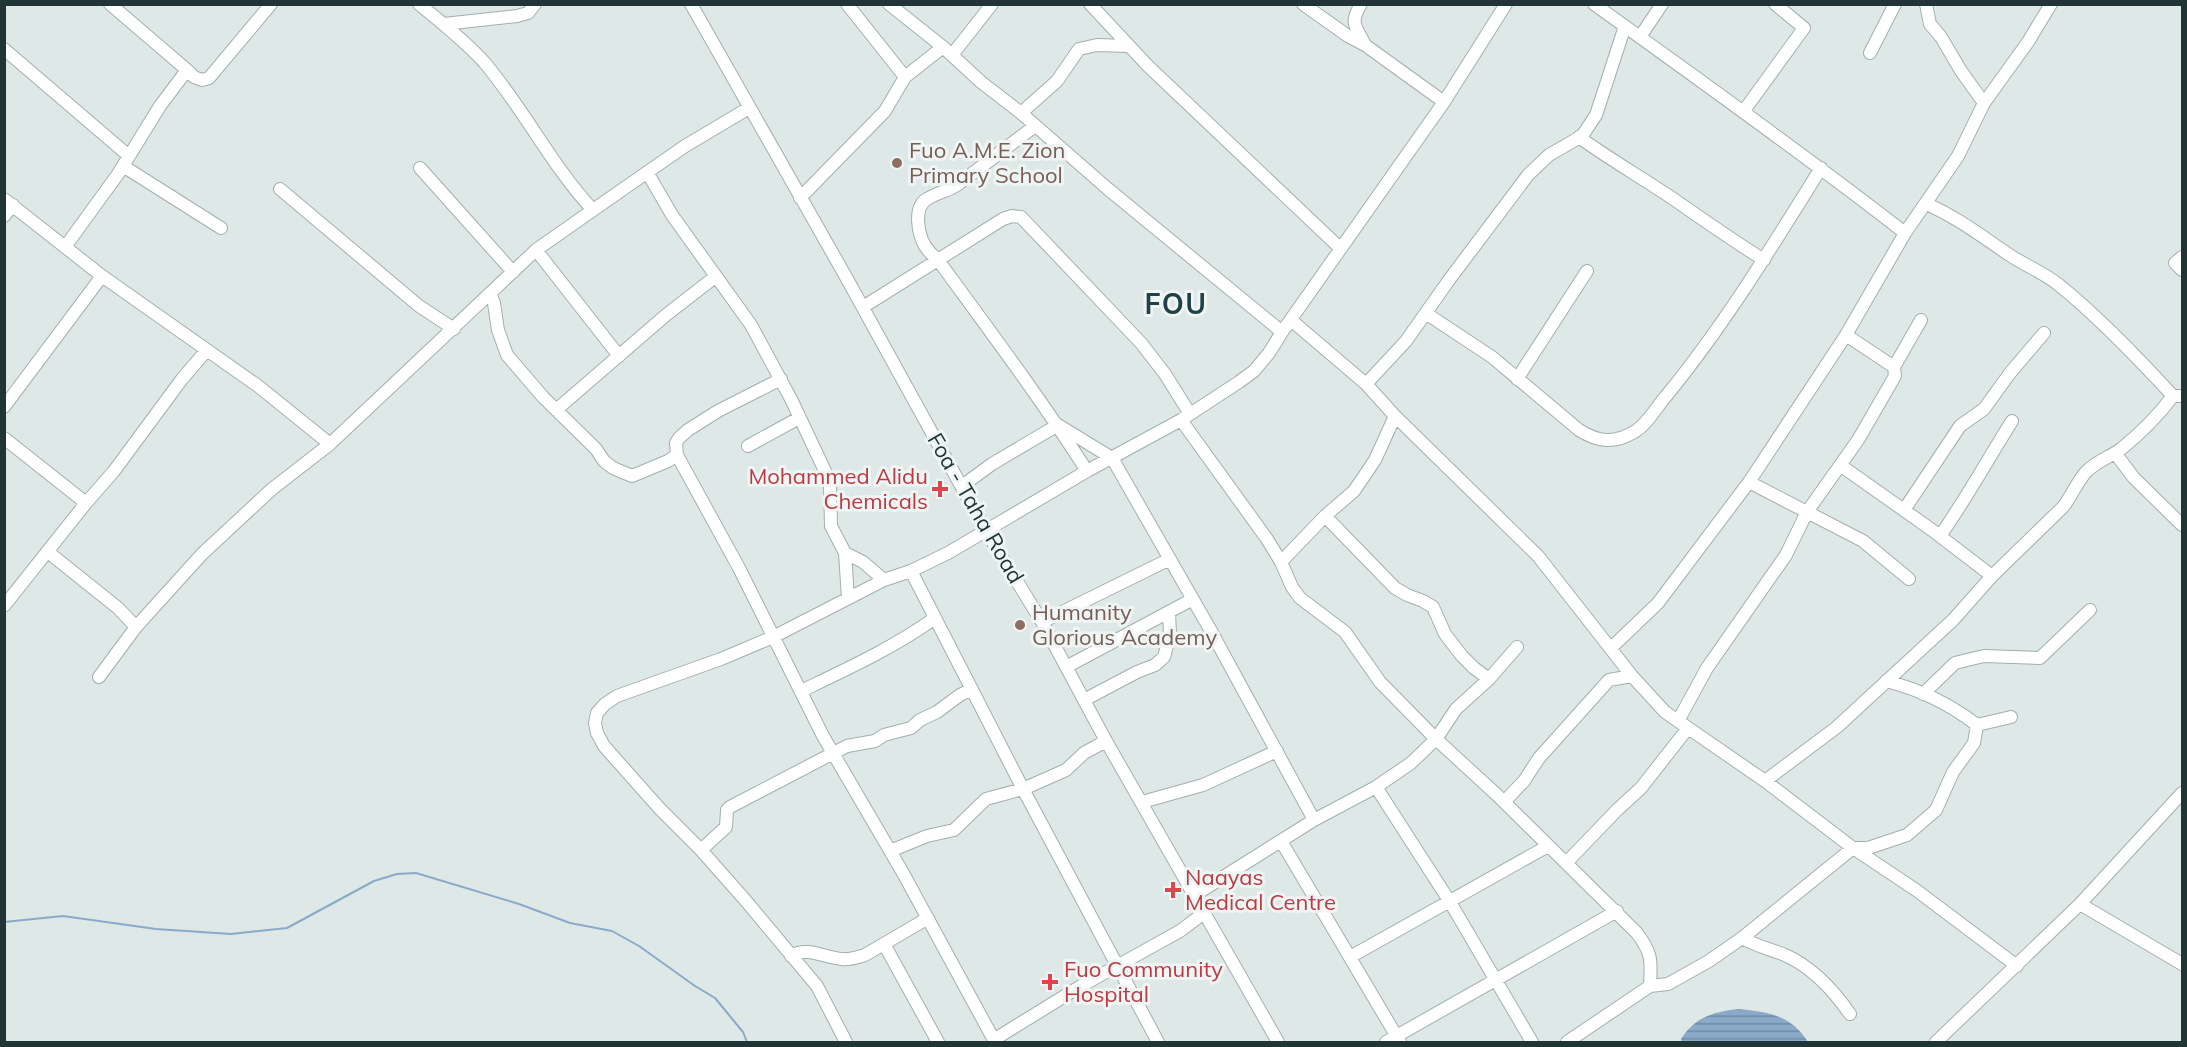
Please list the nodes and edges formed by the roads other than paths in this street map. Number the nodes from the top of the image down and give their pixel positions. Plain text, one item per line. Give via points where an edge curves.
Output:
1 (110, 4) edge
2 (271, 4) edge
3 (419, 4) edge
4 (535, 4) edge
5 (691, 4) edge
6 (847, 4) edge
7 (889, 4) edge
8 (992, 4) edge
9 (1090, 4) edge
10 (1303, 4) edge
11 (1361, 4) edge
12 (1506, 4) edge
13 (1594, 4) edge
14 (1662, 4) edge
15 (1895, 4) edge
16 (1926, 4) edge
17 (2051, 4) edge
18 (1783, 7) edge
19 (444, 24) junction
20 (1624, 26) junction
21 (1640, 37) junction
22 (1365, 45) junction
23 (1128, 46) junction
24 (4, 49) edge
25 (947, 51) junction
26 (1870, 53) dead end
27 (187, 70) junction
28 (905, 77) junction
29 (1444, 102) junction
30 (1984, 103) junction
31 (749, 108) junction
32 (1021, 112) junction
33 (1743, 112) junction
34 (1035, 126) junction
35 (1579, 137) junction
36 (126, 161) junction
37 (420, 168) dead end
38 (1821, 168) junction
39 (647, 172) junction
40 (280, 189) dead end
41 (800, 198) junction
42 (9, 202) edge
43 (1927, 204) junction
44 (593, 210) junction
45 (4, 216) edge
46 (221, 228) dead end
47 (1905, 233) junction
48 (65, 247) junction
49 (1340, 248) junction
50 (536, 250) junction
51 (2182, 257) edge
52 (938, 260) junction
53 (1764, 260) junction
54 (2182, 270) edge
55 (1587, 271) dead end
56 (513, 272) junction
57 (102, 276) junction
58 (715, 277) junction
59 (490, 293) junction
60 (863, 307) junction
61 (1426, 314) junction
62 (1291, 320) junction
63 (1921, 320) dead end
64 (454, 329) junction
65 (1282, 332) junction
66 (2044, 333) dead end
67 (1846, 335) junction
68 (206, 351) junction
69 (619, 356) junction
70 (1894, 367) junction
71 (781, 379) junction
72 (1517, 379) junction
73 (1366, 384) junction
74 (2178, 396) edge
75 (4, 407) edge
76 (556, 410) junction
77 (1395, 416) junction
78 (1185, 417) junction
79 (799, 418) junction
80 (2012, 421) dead end
81 (1058, 425) junction
82 (4, 438) edge
83 (330, 444) junction
84 (748, 446) dead end
85 (2115, 453) junction
86 (677, 455) junction
87 (1112, 458) junction
88 (1840, 465) junction
89 (1087, 471) junction
90 (1749, 482) junction
91 (962, 486) junction
92 (86, 503) junction
93 (1904, 510) junction
94 (1807, 512) junction
95 (1325, 516) junction
96 (2182, 525) edge
97 (986, 531) junction
98 (1940, 536) junction
99 (48, 552) junction
100 (845, 553) junction
101 (1170, 559) junction
102 (1281, 562) junction
103 (911, 571) junction
104 (1992, 576) junction
105 (1910, 579) dead end
106 (884, 580) junction
107 (848, 598) junction
108 (1193, 599) junction
109 (4, 606) edge
110 (2090, 610) dead end
111 (1169, 612) junction
112 (935, 618) junction
113 (1042, 622) junction
114 (136, 627) junction
115 (773, 637) junction
116 (1517, 647) dead end
117 (1611, 648) junction
118 (1066, 667) junction
119 (1632, 676) junction
120 (99, 677) dead end
121 (1489, 679) junction
122 (1886, 681) junction
123 (972, 689) junction
124 (801, 691) junction
125 (1923, 694) junction
126 (1084, 700) junction
127 (2011, 717) dead end
128 (1683, 724) junction
129 (1977, 725) junction
130 (1436, 739) junction
131 (1106, 741) junction
132 (1277, 751) junction
133 (834, 753) junction
134 (1765, 781) junction
135 (1376, 787) junction
136 (1023, 789) junction
137 (2182, 793) edge
138 (1142, 802) junction
139 (1504, 802) junction
140 (1314, 820) junction
141 (1281, 841) junction
142 (1548, 846) junction
143 (1853, 848) junction
144 (701, 850) junction
145 (890, 851) junction
146 (1566, 863) junction
147 (1193, 896) junction
148 (1450, 902) junction
149 (2080, 904) junction
150 (1617, 911) junction
151 (1204, 913) junction
152 (928, 918) junction
153 (1742, 938) junction
154 (884, 944) junction
155 (791, 956) junction
156 (1350, 957) junction
157 (2182, 964) edge
158 (1117, 966) junction
159 (2017, 966) junction
160 (1496, 981) junction
161 (1650, 986) junction
162 (1850, 1014) dead end
163 (995, 1041) edge
164 (1395, 1041) edge
165 (846, 1042) edge
166 (938, 1042) edge
167 (1158, 1042) edge
168 (1278, 1042) edge
169 (1532, 1042) edge
170 (1567, 1042) edge
171 (1936, 1042) edge

1 - 27 street
2 - 27 street via 208,78 194,77
3 - 19 street
4 - 19 street via 528,13 517,16
5 - 31 street, Foa - Taha Road
6 - 28 street
7 - 25 street
8 - 25 street
9 - 23 street
10 - 22 street
11 - 22 street via 1353,17
12 - 29 street
13 - 20 street
14 - 21 street
15 - 26 street
16 - 30 street via 1930,24
17 - 30 street
18 - 33 street via 1804,28
19 - 44 street via 484,63
20 - 21 street
20 - 35 street via 1596,116
21 - 33 street
22 - 29 street
23 - 32 street via 1079,49 1057,81
23 - 49 street
24 - 36 street
25 - 28 street
25 - 32 street
27 - 36 street
28 - 41 street via 885,111
29 - 49 street
30 - 43 street via 1958,156
31 - 39 street
31 - 41 street, Foa - Taha Road
32 - 34 street
33 - 38 street
34 - 52 street via 985,166 921,204 918,220 924,244
34 - 65 street
35 - 53 street
35 - 61 street via 1549,155 1528,175
36 - 46 street
36 - 48 street
37 - 56 street
38 - 47 street
38 - 53 street
39 - 44 street
39 - 58 street
40 - 64 street via 419,306
41 - 60 street, Foa - Taha Road
42 - 45 street
42 - 48 street
43 - 47 street
43 - 74 street via 1949,213 2058,284
44 - 50 street
47 - 67 street
48 - 57 street
49 - 62 street
50 - 56 street
50 - 69 street
51 - 54 street via 2175,263
52 - 60 street
52 - 78 street via 1003,219 1021,217 1141,343 1165,374
52 - 81 street
53 - 72 street via 1678,381 1637,431 1624,438 1593,440
55 - 72 street
56 - 59 street
57 - 68 street
57 - 75 street
58 - 69 street
58 - 71 street via 751,325
59 - 64 street
59 - 76 street via 507,355
60 - 91 street, Foa - Taha Road
61 - 72 street via 1492,357
61 - 73 street
62 - 65 street
62 - 73 street
63 - 70 street
64 - 83 street
65 - 78 street via 1254,371
66 - 93 street via 1984,409 1960,426
67 - 70 street
67 - 90 street
68 - 83 street via 258,386
68 - 92 street
69 - 76 street
70 - 88 street via 1895,376
71 - 79 street
71 - 86 street via 688,430 676,443
73 - 77 street
74 - 85 street
76 - 86 street via 604,461 624,474 632,476
77 - 95 street via 1375,460 1354,491
77 - 117 street via 1538,556
78 - 87 street
78 - 102 street
79 - 84 street
79 - 100 street via 830,485 831,526
80 - 98 street
81 - 87 street
81 - 89 street
81 - 91 street
82 - 92 street
83 - 114 street via 272,489 210,546
85 - 96 street via 2134,478
85 - 104 street via 2086,472 2063,507
86 - 115 street via 740,568
87 - 89 street
87 - 101 street
88 - 93 street
88 - 94 street
89 - 97 street
90 - 94 street
90 - 117 street via 1658,603
91 - 97 street, Foa - Taha Road
92 - 99 street
93 - 98 street
94 - 105 street via 1863,541
94 - 128 street via 1786,555 1707,668
95 - 102 street
95 - 121 street via 1395,588 1433,607 1445,634 1474,668
97 - 103 street
97 - 113 street, Foa - Taha Road
98 - 104 street
99 - 109 street
99 - 114 street
100 - 106 street
100 - 107 street
101 - 108 street
101 - 113 street
102 - 130 street via 1300,598 1345,632 1380,682
103 - 106 street
103 - 112 street
104 - 122 street via 1953,620
106 - 107 street
107 - 115 street
108 - 111 street
108 - 132 street
110 - 125 street via 2040,658 1984,656 1955,663
111 - 118 street
111 - 126 street via 1170,634 1164,657
112 - 123 street
112 - 124 street via 877,655
113 - 118 street, Foa - Taha Road
114 - 120 street
115 - 124 street
115 - 144 street via 721,660 617,696 597,713 597,733 604,746
116 - 121 street
117 - 119 street
118 - 126 street, Foa - Taha Road
119 - 128 street via 1665,712
119 - 139 street via 1609,680
121 - 130 street via 1456,709
122 - 125 street
122 - 134 street via 1837,726
123 - 133 street via 911,728
123 - 136 street
124 - 133 street
125 - 129 street
126 - 131 street, Foa - Taha Road
127 - 129 street
128 - 134 street
128 - 146 street via 1641,788
129 - 143 street via 1974,743 1953,772 1936,810 1907,835 1868,848
130 - 135 street via 1411,763
130 - 139 street
131 - 136 street via 1084,753 1066,770
131 - 138 street, Foa - Taha Road
132 - 138 street via 1203,785
132 - 140 street
133 - 144 street via 730,807 726,827
133 - 145 street
134 - 143 street
135 - 140 street
135 - 148 street
136 - 145 street via 993,795 981,802 954,830
136 - 158 street
137 - 149 street
138 - 147 street, Foa - Taha Road
139 - 142 street
140 - 141 street
141 - 147 street
141 - 156 street
142 - 146 street
142 - 148 street
143 - 153 street
143 - 159 street
144 - 155 street
145 - 152 street
146 - 150 street
147 - 151 street, Foa - Taha Road
148 - 156 street
148 - 160 street
149 - 157 street
149 - 159 street
150 - 160 street
150 - 161 street via 1648,949
151 - 158 street
151 - 168 street, Foa - Taha Road
152 - 154 street
152 - 163 street
153 - 161 street via 1684,976 1668,984
153 - 162 street via 1798,963 1826,984
154 - 155 street via 866,955 844,959 803,951
154 - 166 street
155 - 165 street via 817,986
156 - 164 street
158 - 163 street
158 - 167 street
159 - 171 street
160 - 164 street
160 - 169 street
161 - 170 street

